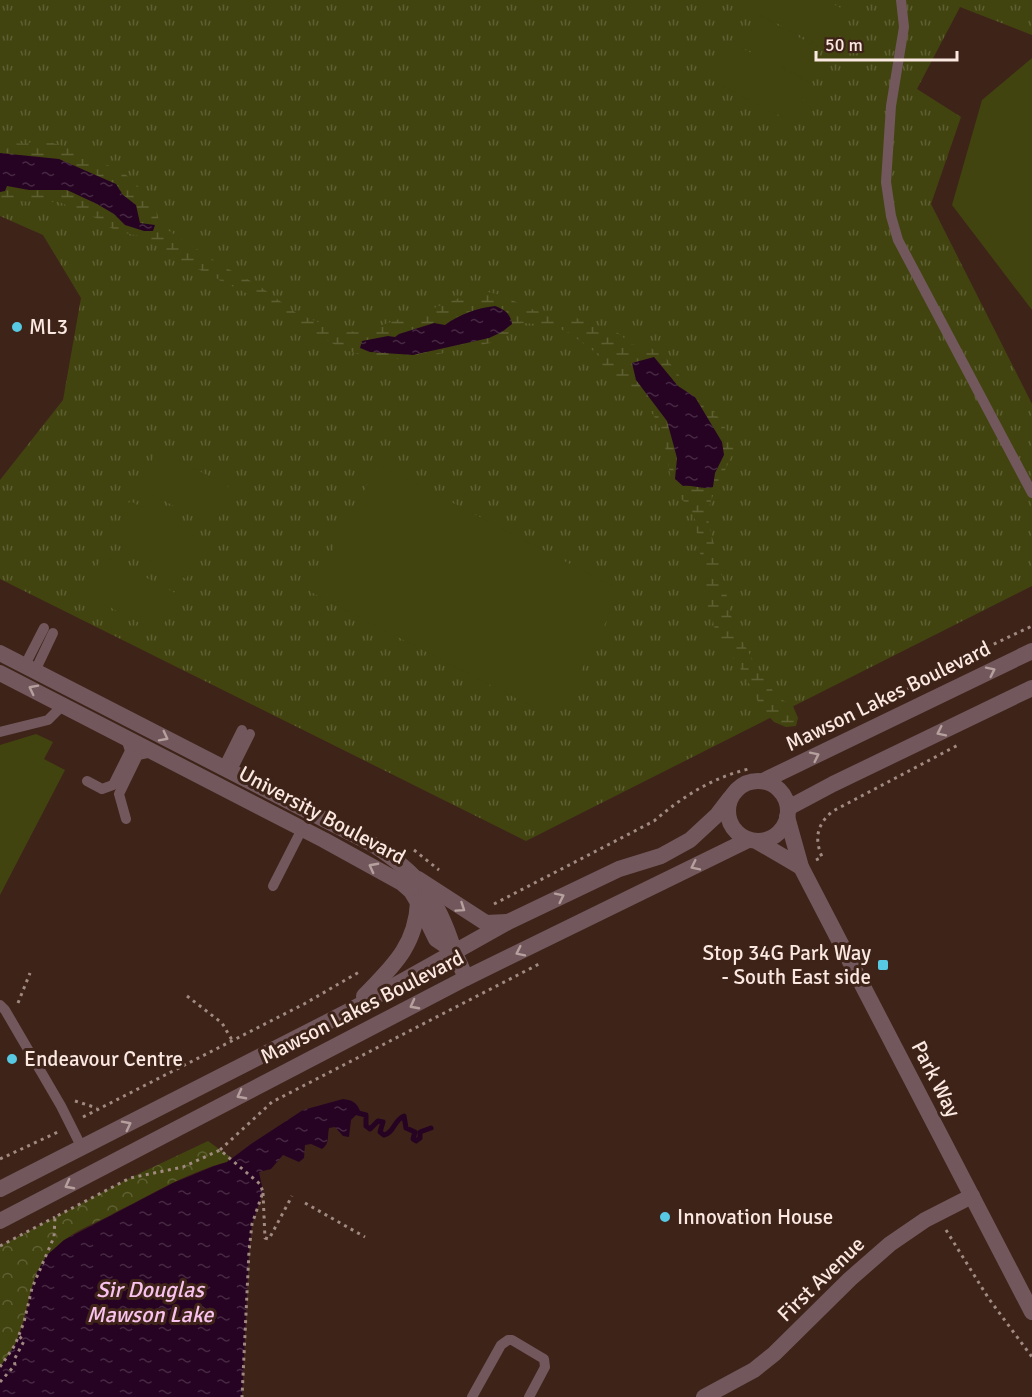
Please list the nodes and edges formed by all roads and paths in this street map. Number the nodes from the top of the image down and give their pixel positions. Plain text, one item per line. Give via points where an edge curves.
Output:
1 (900, 0) edge
2 (1032, 493) edge
3 (1032, 626) edge
4 (48, 631) dead end
5 (1032, 651) edge
6 (0, 653) edge
7 (30, 668) junction
8 (0, 672) edge
9 (1032, 688) edge
10 (892, 697) dead end
11 (91, 699) junction
12 (63, 705) junction
13 (0, 732) edge
14 (246, 732) dead end
15 (965, 741) dead end
16 (138, 747) junction
17 (227, 770) junction
18 (758, 775) junction
19 (87, 781) dead end
20 (730, 798) junction
21 (788, 813) junction
22 (126, 819) dead end
23 (302, 829) junction
24 (753, 841) junction
25 (801, 867) junction
26 (418, 879) junction
27 (273, 886) dead end
28 (418, 903) junction
29 (474, 916) junction
30 (507, 922) junction
31 (454, 951) junction
32 (541, 963) dead end
33 (367, 968) dead end
34 (466, 978) junction
35 (187, 996) dead end
36 (0, 1005) edge
37 (351, 1010) junction
38 (232, 1040) junction
39 (70, 1126) junction
40 (82, 1148) junction
41 (220, 1150) junction
42 (0, 1159) edge
43 (0, 1189) edge
44 (263, 1192) junction
45 (972, 1196) junction
46 (292, 1197) dead end
47 (305, 1203) dead end
48 (55, 1217) junction
49 (0, 1221) edge
50 (944, 1226) dead end
51 (365, 1237) dead end
52 (0, 1246) edge
53 (1030, 1303) edge
54 (19, 1336) junction
55 (1032, 1357) edge
56 (0, 1367) edge
57 (0, 1382) edge
58 (242, 1397) edge
59 (472, 1397) edge
60 (529, 1397) edge
61 (704, 1397) edge

1 - 2 lane via 904,27 891,106 886,182 891,216 898,240
3 - 10 path
4 - 7 lane
18 -> 5 street, Mawson Lakes Boulevard
6 - 7 street, University Boulevard
7 - 11 street, University Boulevard
12 -> 8 street, University Boulevard
9 -> 21 street via 833,784
11 - 16 lane via 103,714 136,731
11 -> 17 street, University Boulevard
12 - 13 lane via 48,720
12 - 16 street, University Boulevard
14 - 17 lane
15 - 25 path via 833,811 818,832 822,857
16 - 19 lane via 130,751 113,785 102,789
16 - 22 lane via 119,794
16 - 23 street, University Boulevard
17 - 26 street, University Boulevard via 372,844
18 - 20 street
18 - 21 street via 780,790
18 - 29 path via 728,774 712,781 646,826
20 - 24 street via 728,818 732,827
30 -> 20 street, Mawson Lakes Boulevard via 690,840
21 - 24 street via 777,834 768,840
21 - 25 street, Park Way
23 - 27 lane
28 -> 23 street, University Boulevard via 402,883
24 - 25 street
24 -> 34 street, Mawson Lakes Boulevard
25 - 45 street, Park Way
26 -> 29 street
26 - 31 street, University Boulevard via 431,898
28 - 31 street, University Boulevard via 436,939
28 - 37 street via 414,932 398,961
29 - 30 street via 486,922
30 - 31 street, Mawson Lakes Boulevard
31 - 34 street
31 - 37 street, Mawson Lakes Boulevard
32 - 41 path via 272,1102
33 - 38 path
34 -> 49 street, Mawson Lakes Boulevard
35 - 38 path via 222,1023
36 - 39 lane
40 -> 37 street, Mawson Lakes Boulevard
38 - 39 path
39 - 40 lane
39 - 42 path
40 - 43 street, Mawson Lakes Boulevard
41 - 44 path via 260,1184
41 - 48 path via 183,1167 130,1178
44 - 46 path via 265,1238 269,1239
44 - 58 path via 252,1224 249,1251
45 - 53 street, Park Way
45 - 61 street, First Avenue via 925,1220 890,1244 774,1354 754,1370
47 - 51 path
48 - 52 path
48 - 54 path via 54,1237 35,1280
50 - 55 path via 989,1299
54 - 56 path
54 - 57 path via 24,1341 15,1365
59 - 60 lane via 501,1345 512,1340 544,1359 545,1367

